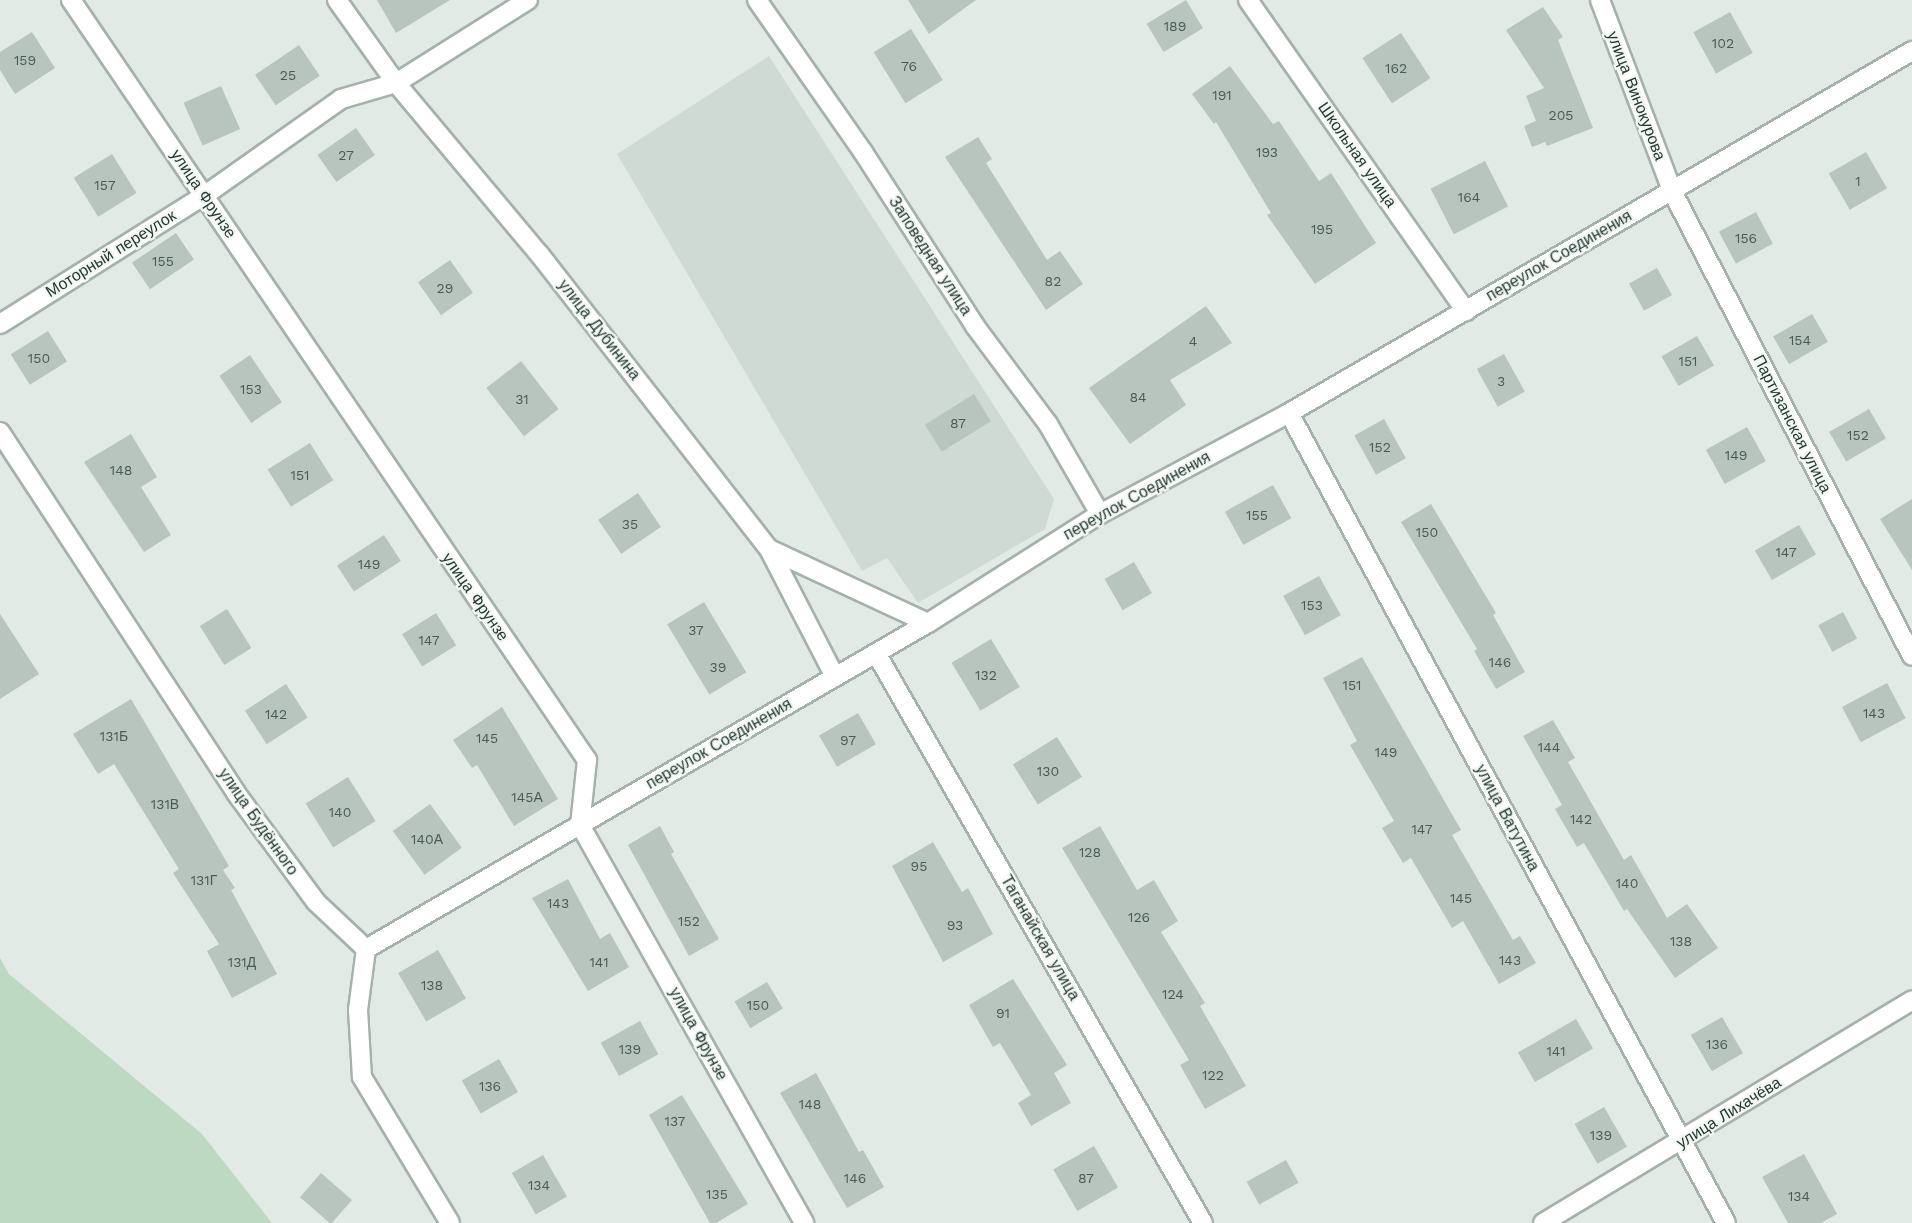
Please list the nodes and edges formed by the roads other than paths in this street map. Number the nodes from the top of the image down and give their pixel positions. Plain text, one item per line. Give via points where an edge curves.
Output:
1 (70, 0) edge
2 (337, 0) edge
3 (528, 0) edge
4 (756, 0) edge
5 (1248, 0) edge
6 (1600, 0) edge
7 (1912, 51) edge
8 (396, 84) junction
9 (1672, 191) junction
10 (205, 195) junction
11 (1466, 310) junction
12 (0, 324) edge
13 (1289, 413) junction
14 (0, 432) edge
15 (1100, 514) junction
16 (769, 549) junction
17 (928, 623) junction
18 (876, 653) junction
19 (1912, 656) edge
20 (834, 677) junction
21 (580, 825) junction
22 (366, 949) junction
23 (1912, 999) edge
24 (1682, 1142) junction
25 (450, 1223) edge
26 (804, 1223) edge
27 (1203, 1223) edge
28 (1544, 1223) edge
29 (1726, 1223) edge

1 - 10 street, улица Фрунзе
2 - 8 street, улица Дубинина
3 - 8 street, Моторный переулок
4 - 15 street, Заповедная улица via 863,152 975,326 1048,424
5 - 11 street, Школьная улица
6 - 9 street, улица Винокурова
7 - 9 street, переулок Соединения
8 - 10 street, Моторный переулок via 341,99
8 - 16 street, улица Дубинина via 540,255
9 - 11 street, переулок Соединения
9 - 19 street, Партизанская улица
10 - 12 street, Моторный переулок
10 - 21 street, улица Фрунзе via 587,760
11 - 13 street, переулок Соединения
13 - 15 street, переулок Соединения
13 - 24 street, улица Ватутина
14 - 22 street, улица Будённого via 236,793 316,902
15 - 17 street, переулок Соединения
16 - 17 street
16 - 20 street, улица Дубинина
17 - 18 street, переулок Соединения
18 - 20 street, переулок Соединения
18 - 27 street, Таганайская улица
20 - 21 street, переулок Соединения
21 - 22 street, переулок Соединения
21 - 26 street, улица Фрунзе
22 - 25 street via 358,1010 362,1077
23 - 24 street, улица Лихачёва
24 - 28 street, улица Лихачёва
24 - 29 street, улица Ватутина

